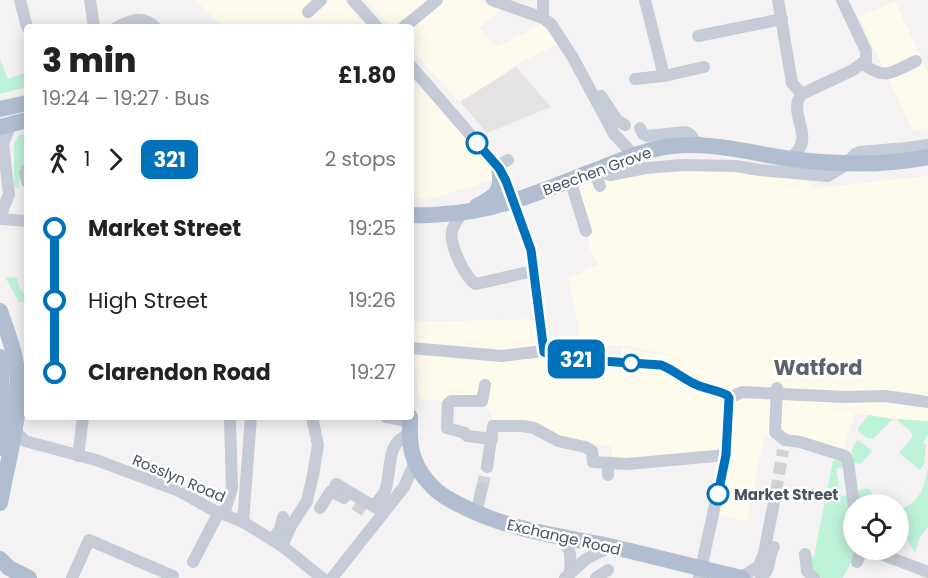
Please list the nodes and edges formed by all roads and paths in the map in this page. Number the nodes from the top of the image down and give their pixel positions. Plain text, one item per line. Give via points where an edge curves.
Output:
1 (20, 0) edge
2 (90, 0) edge
3 (321, 0) edge
4 (353, 0) edge
5 (437, 0) edge
6 (492, 0) edge
7 (543, 0) edge
8 (645, 0) edge
9 (778, 0) edge
10 (842, 0) edge
11 (308, 12) dead end
12 (543, 18) junction
13 (782, 19) junction
14 (26, 24) edge
15 (94, 24) edge
16 (123, 24) edge
17 (150, 24) edge
18 (374, 24) edge
19 (408, 24) edge
20 (698, 36) dead end
21 (865, 57) junction
22 (915, 61) dead end
23 (704, 66) dead end
24 (414, 74) edge
25 (664, 76) junction
26 (635, 79) dead end
27 (588, 86) junction
28 (802, 94) junction
29 (24, 104) edge
30 (0, 109) edge
31 (625, 125) dead end
32 (8, 131) edge
33 (644, 132) dead end
34 (693, 139) junction
35 (928, 145) edge
36 (752, 152) junction
37 (634, 155) junction
38 (928, 157) edge
39 (790, 159) junction
40 (502, 165) junction
41 (846, 165) junction
42 (766, 174) junction
43 (597, 178) junction
44 (570, 180) junction
45 (513, 201) junction
46 (463, 213) junction
47 (414, 217) edge
48 (0, 218) edge
49 (24, 221) edge
50 (586, 231) dead end
51 (533, 271) junction
52 (0, 310) edge
53 (0, 321) edge
54 (414, 348) edge
55 (544, 351) junction
56 (7, 354) edge
57 (485, 384) dead end
58 (1, 389) edge
59 (777, 391) junction
60 (729, 398) junction
61 (928, 402) edge
62 (83, 420) edge
63 (251, 420) edge
64 (313, 420) edge
65 (230, 421) dead end
66 (410, 424) edge
67 (15, 430) junction
68 (492, 439) junction
69 (0, 448) edge
70 (726, 455) junction
71 (78, 456) junction
72 (415, 462) junction
73 (487, 467) tunnel mouth
74 (426, 480) junction
75 (336, 484) dead end
76 (404, 487) junction
77 (482, 488) tunnel mouth
78 (776, 492) tunnel mouth
79 (852, 494) edge
80 (0, 503) edge
81 (356, 504) tunnel mouth
82 (320, 507) dead end
83 (222, 513) junction
84 (377, 513) junction
85 (476, 513) junction
86 (283, 517) dead end
87 (243, 522) junction
88 (557, 536) junction
89 (277, 543) junction
90 (610, 547) junction
91 (774, 547) dead end
92 (805, 554) dead end
93 (0, 559) edge
94 (894, 560) edge
95 (193, 562) dead end
96 (608, 570) dead end
97 (928, 572) edge
98 (700, 574) edge
99 (173, 576) dead end
100 (567, 576) edge
101 (29, 578) edge
102 (72, 578) edge
103 (322, 578) edge
104 (332, 578) edge
105 (596, 578) edge
106 (741, 578) edge
107 (761, 578) edge
108 (814, 578) edge

1 - 14 street
2 - 15 street
3 - 11 street
4 - 18 street
5 - 19 street
6 - 12 street
7 - 12 street
8 - 25 street
9 - 13 street
10 - 21 street
12 - 27 street via 558,31
13 - 20 street
13 - 28 street via 792,83
16 - 17 street via 134,19
21 - 22 street via 875,72 882,74
21 - 28 street via 838,82
23 - 25 street
24 - 40 street
25 - 26 street
27 - 31 street
27 - 37 street via 614,134
28 - 39 street via 797,102 801,147
29 - 30 main road
32 - 48 street via 9,194
33 - 34 street via 683,132
34 - 36 main road, Beechen Grove
34 - 37 main road, Beechen Grove
35 - 41 street via 860,152
36 - 39 main road, Beechen Grove
36 - 42 street
37 - 43 main road, Beechen Grove
38 - 41 main road, Beechen Grove
39 - 41 main road, Beechen Grove
40 - 45 street
40 - 46 main road via 501,185 494,197
41 - 42 street via 828,176
42 - 43 street via 736,166 683,165
43 - 44 main road, Beechen Grove
44 - 45 main road, Beechen Grove
44 - 50 street
45 - 46 main road, Beechen Grove
45 - 51 street via 531,250
46 - 47 main road, Beechen Grove
46 - 51 street via 452,238 469,280 476,284
48 - 49 street
51 - 55 street
52 - 56 main road
53 - 56 main road
54 - 55 street via 502,356
55 - 60 street via 556,358 661,365 687,381
56 - 58 main road
56 - 67 main road via 18,388
57 - 68 street via 481,402 451,400 447,428 467,436
58 - 69 main road
59 - 60 street via 742,392
59 - 61 street
59 - 79 street via 775,432 784,445 800,442 845,456
60 - 70 street
62 - 71 street
63 - 87 street
64 - 89 street via 318,445 307,501
65 - 83 street via 232,488
66 - 72 main road, Exchange Road via 410,452
66 - 84 street via 393,447
67 - 71 street, Rosslyn Road via 25,441
67 - 80 main road
68 - 70 street via 493,426 534,428 558,441 585,447 591,451 593,462 608,469
68 - 73 street
70 - 98 street
71 - 83 street, Rosslyn Road via 179,491
72 - 74 main road, Exchange Road
72 - 76 street
74 - 76 street
74 - 85 main road, Exchange Road via 443,496
75 - 84 street
76 - 84 street
77 - 85 street
78 - 106 street via 759,566
81 - 82 street via 332,491
83 - 87 street, Rosslyn Road
83 - 95 street
84 - 104 street
85 - 88 main road, Exchange Road
86 - 89 street
87 - 89 street, Rosslyn Road
88 - 90 main road, Exchange Road
88 - 100 street via 572,556
89 - 103 street, Rosslyn Road
90 - 98 main road, Exchange Road
90 - 100 street via 594,554
91 - 107 street via 770,566
92 - 108 street via 807,571
93 - 101 main road
94 - 97 street
96 - 105 street
98 - 106 main road, Exchange Road
99 - 102 street via 90,540

